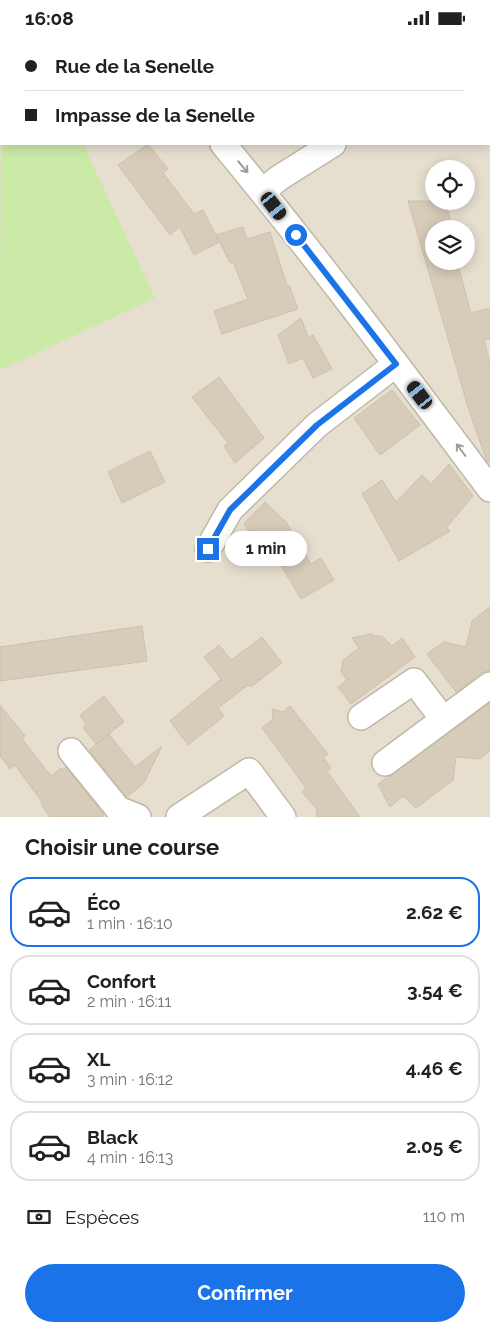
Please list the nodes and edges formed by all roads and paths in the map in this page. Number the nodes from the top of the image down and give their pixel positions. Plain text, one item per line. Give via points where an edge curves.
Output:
1 (224, 145) edge
2 (331, 145) edge
3 (262, 191) junction
4 (396, 364) junction
5 (490, 489) edge
6 (208, 549) dead end
7 (490, 685) edge
8 (361, 717) dead end
9 (443, 719) junction
10 (71, 751) dead end
11 (385, 763) dead end
12 (138, 817) edge
13 (179, 817) edge
14 (283, 817) edge

1 -> 3 street
2 - 3 street
3 - 4 street
5 -> 4 street
4 - 6 street via 317,425 230,510
7 - 9 street
8 - 9 street via 414,681
9 - 11 street
10 - 12 street via 118,809
13 - 14 street via 249,771

